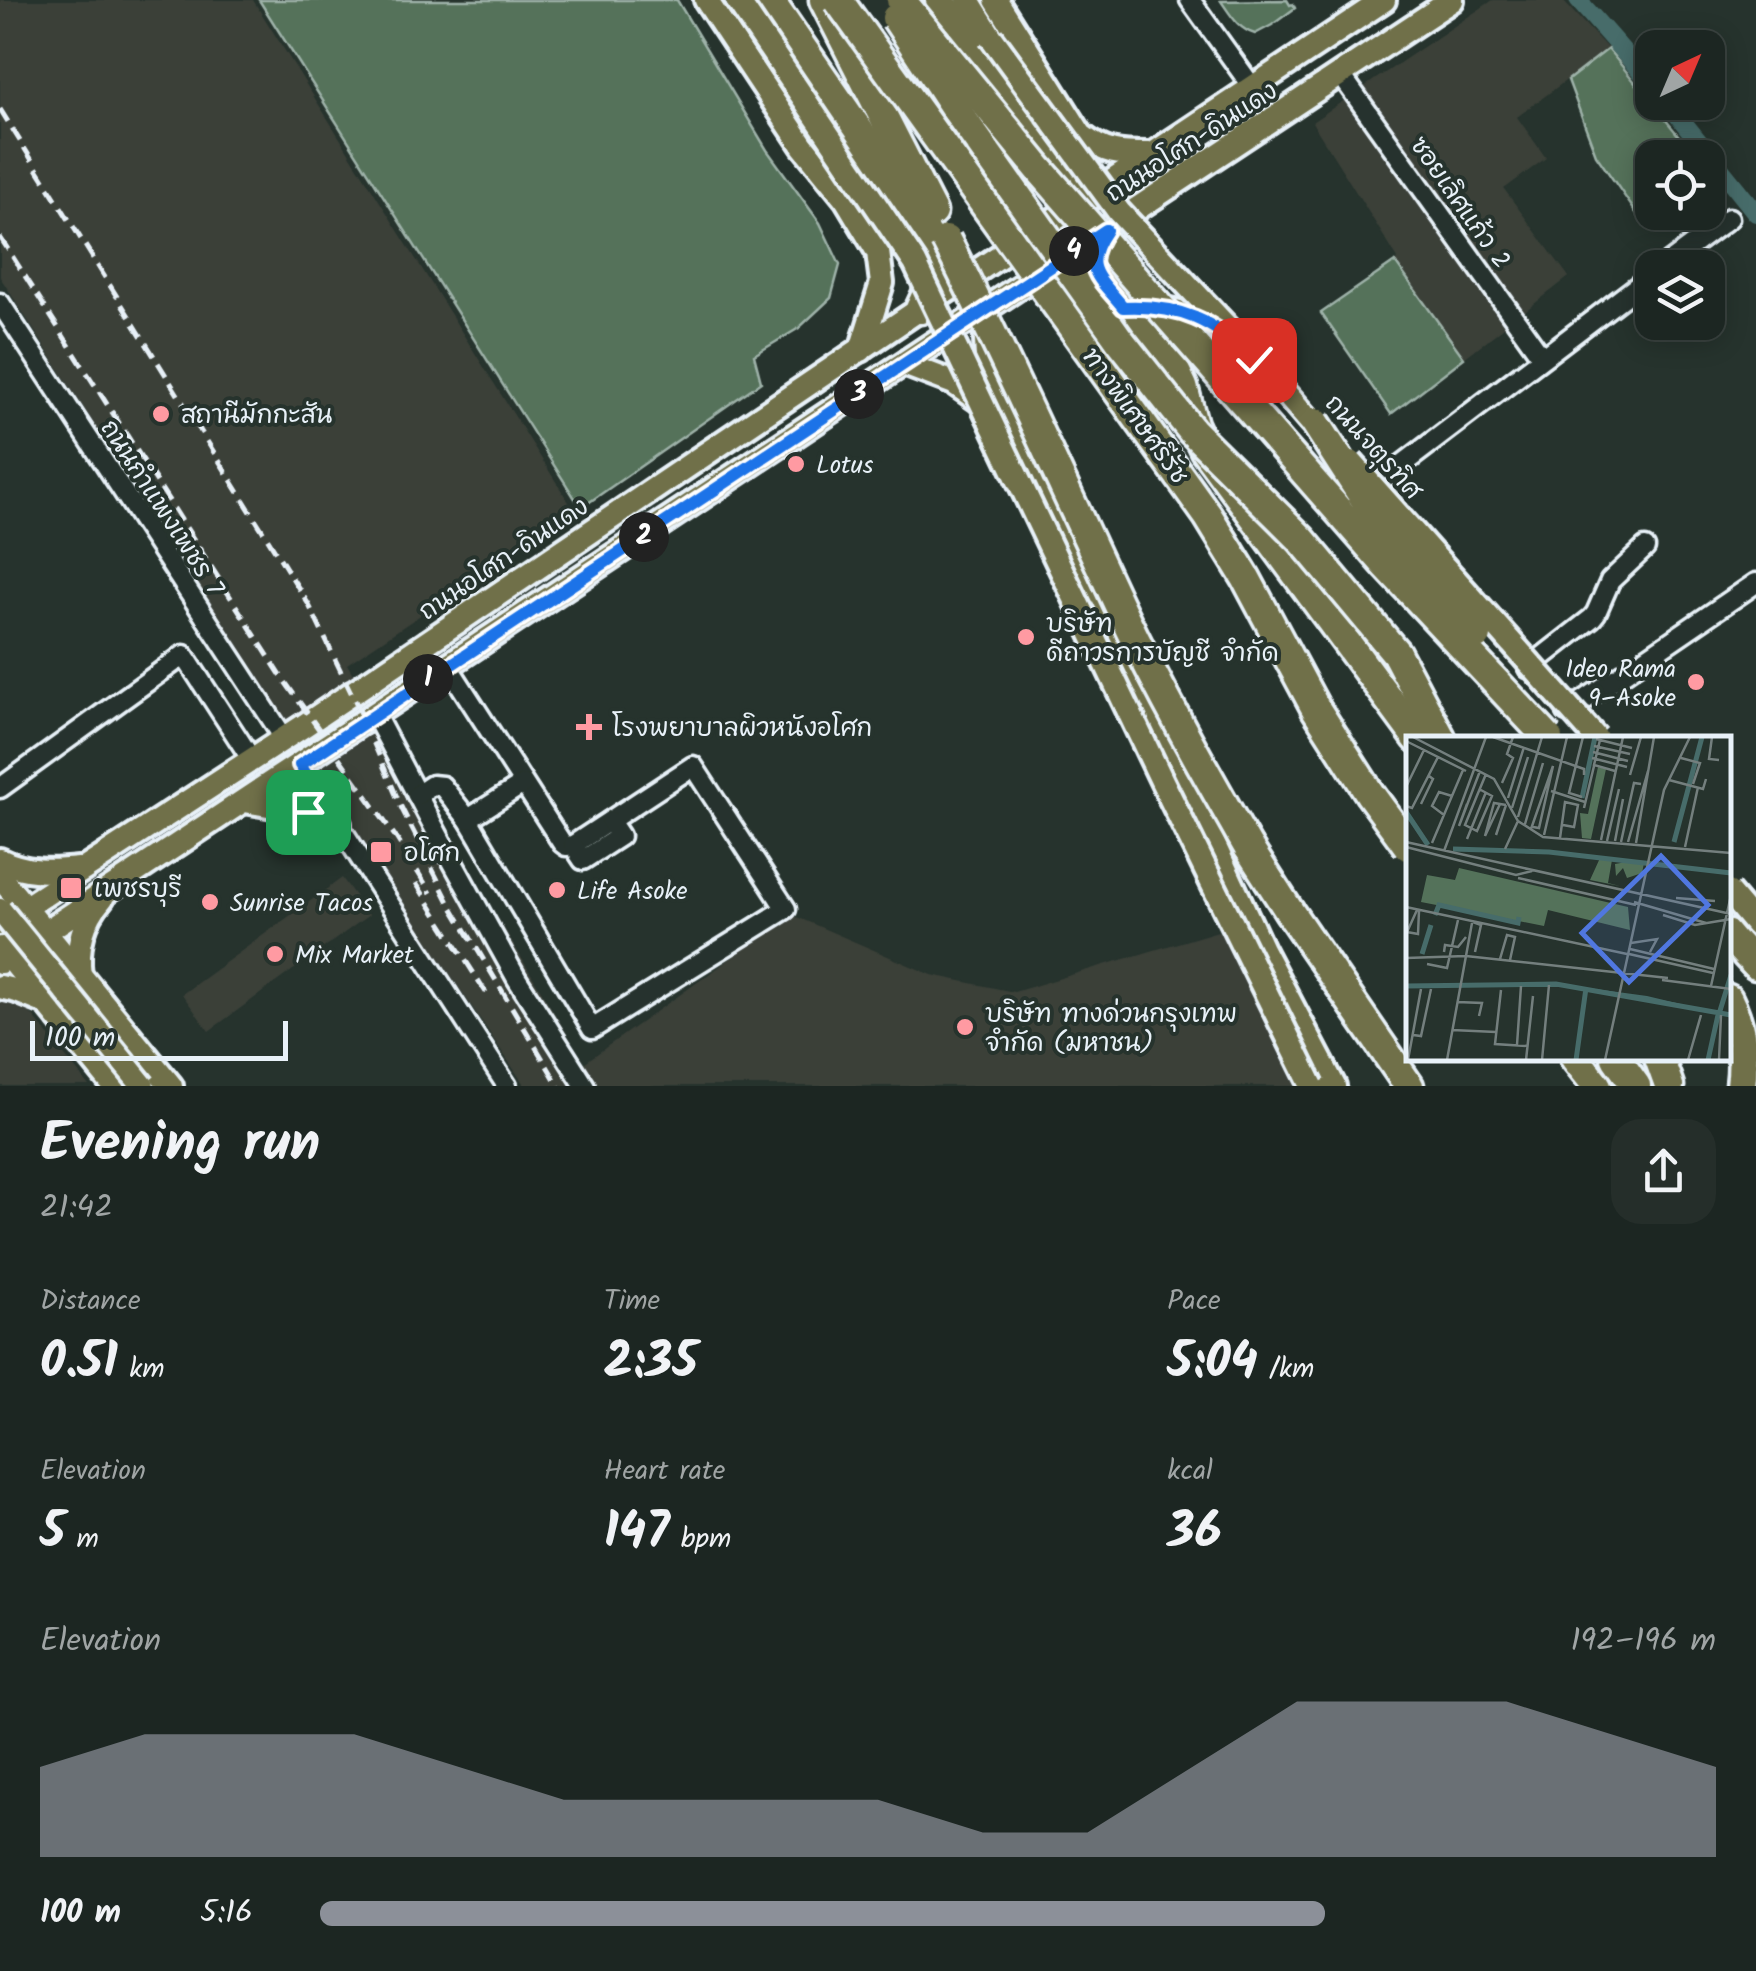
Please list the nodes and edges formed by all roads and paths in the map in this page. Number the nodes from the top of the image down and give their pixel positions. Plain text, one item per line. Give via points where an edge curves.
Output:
1 (706, 0) edge
2 (737, 0) edge
3 (769, 0) edge
4 (824, 0) edge
5 (838, 0) edge
6 (885, 0) edge
7 (901, 0) edge
8 (940, 0) edge
9 (968, 0) edge
10 (996, 0) edge
11 (1190, 0) edge
12 (1384, 0) edge
13 (1452, 0) edge
14 (1341, 76) junction
15 (1253, 88) junction
16 (1153, 154) junction
17 (1095, 194) junction
18 (1729, 218) dead end
19 (1106, 230) junction
20 (1686, 250) edge
21 (1635, 288) edge
22 (0, 303) edge
23 (1123, 307) junction
24 (920, 309) junction
25 (984, 310) junction
26 (861, 350) junction
27 (1542, 357) junction
28 (904, 364) junction
29 (1008, 420) junction
30 (1315, 422) junction
31 (1370, 488) junction
32 (1645, 548) dead end
33 (1756, 583) edge
34 (448, 666) junction
35 (1528, 668) junction
36 (1567, 712) junction
37 (375, 715) junction
38 (1416, 736) edge
39 (1440, 736) edge
40 (1549, 736) edge
41 (1550, 736) edge
42 (1591, 736) edge
43 (1591, 736) edge
44 (284, 738) junction
45 (252, 760) junction
46 (300, 765) junction
47 (523, 784) junction
48 (0, 788) edge
49 (417, 795) junction
50 (244, 801) junction
51 (468, 819) junction
52 (339, 824) junction
53 (1406, 843) edge
54 (0, 860) edge
55 (85, 868) junction
56 (0, 877) edge
57 (124, 879) junction
58 (1731, 898) edge
59 (24, 907) junction
60 (0, 910) edge
61 (0, 924) edge
62 (1749, 925) edge
63 (43, 932) junction
64 (1731, 952) edge
65 (3, 954) edge
66 (1755, 964) edge
67 (80, 976) junction
68 (0, 987) edge
69 (47, 1004) junction
70 (1731, 1005) edge
71 (1577, 1061) edge
72 (1618, 1061) edge
73 (1660, 1061) edge
74 (159, 1083) edge
75 (114, 1086) edge
76 (132, 1086) edge
77 (507, 1086) edge
78 (585, 1086) edge
79 (1312, 1086) edge
80 (1334, 1086) edge
81 (1410, 1086) edge
82 (1597, 1086) edge
83 (1636, 1086) edge
84 (1669, 1086) edge
85 (1741, 1086) edge

1 - 26 main road via 878,252 882,283
2 - 79 main road, bridge via 915,263
3 - 24 highway via 929,238 937,272
4 - 81 highway, bridge via 1201,765 1289,911
5 - 53 highway, ทางพิเศษศรีรัช, bridge via 1208,516 1316,709
6 - 39 highway, ทางพิเศษศรีรัช, bridge via 1118,339 1192,431 1301,540 1396,653
7 - 40 highway, bridge via 1066,200 1387,566
8 - 17 highway via 1057,173
9 - 30 main road, ถนนจตุรทิศ, bridge via 1119,212
10 - 16 main road via 1081,135 1120,154
11 - 15 street
12 - 15 main road, ถนนอโศก-ดินแดง
13 - 14 main road, ถนนอโศก-ดินแดง
14 - 19 main road, ถนนอโศก-ดินแดง
14 - 27 street, ซอยเลิศแก้ว 2
15 - 16 main road, ถนนอโศก-ดินแดง
16 - 17 main road, ถนนอโศก-ดินแดง
17 - 24 main road, ถนนอโศก-ดินแดง
18 - 20 street
19 - 23 main road via 1095,246 1094,268
19 - 25 main road, ถนนอโศก-ดินแดง
21 - 27 street
22 - 44 street, ถนนกำแพงเพชร 7
23 - 31 main road, ถนนจตุรทิศ via 1161,308 1214,326 1254,360
23 - 38 highway via 1174,368 1204,450
24 - 26 main road, ถนนอโศก-ดินแดง
25 - 28 main road, ถนนอโศก-ดินแดง
25 - 29 main road via 988,373
26 - 44 main road, ถนนอโศก-ดินแดง
27 - 31 street
28 - 29 main road via 954,383
28 - 34 main road, ถนนอโศก-ดินแดง
29 - 80 main road
30 - 41 highway, bridge via 1384,529 1530,695
30 - 42 main road, ถนนจตุรทิศ, bridge
31 - 35 main road, ถนนจตุรทิศ
32 - 35 street via 1610,581 1592,618
33 - 36 street
34 - 37 main road, ถนนอโศก-ดินแดง
34 - 47 street
35 - 36 main road, ถนนจตุรทิศ
36 - 43 main road, ถนนจตุรทิศ
37 - 46 main road, ถนนอโศก-ดินแดง
37 - 49 street
44 - 45 main road, ถนนอโศก-ดินแดง
45 - 48 street via 184,655
45 - 55 main road, ถนนอโศก-ดินแดง
46 - 50 main road, ถนนอโศก-ดินแดง
46 - 52 street
47 - 51 street
47 - 51 street via 566,846 694,766 786,909 592,1029
49 - 51 street via 442,786
49 - 78 street
50 - 52 main road
50 - 57 main road, ถนนอโศก-ดินแดง
52 - 77 street
54 - 55 main road via 55,872
55 - 59 main road, ถนนอโศก-ดินแดง
56 - 59 main road
57 - 63 main road, ถนนอโศก-ดินแดง
57 - 67 main road via 100,900 83,929
58 - 62 main road, bridge
59 - 61 main road, ถนนอโศก-ดินแดง
59 - 63 main road
60 - 74 main road, bridge
62 - 66 highway
63 - 65 main road, ถนนอโศก-ดินแดง
63 - 67 main road
64 - 66 highway
65 - 69 main road
67 - 74 main road
68 - 69 main road
69 - 75 main road
70 - 85 highway via 1742,1040
71 - 82 highway
72 - 83 highway
73 - 84 highway
74 - 76 main road via 148,1074

